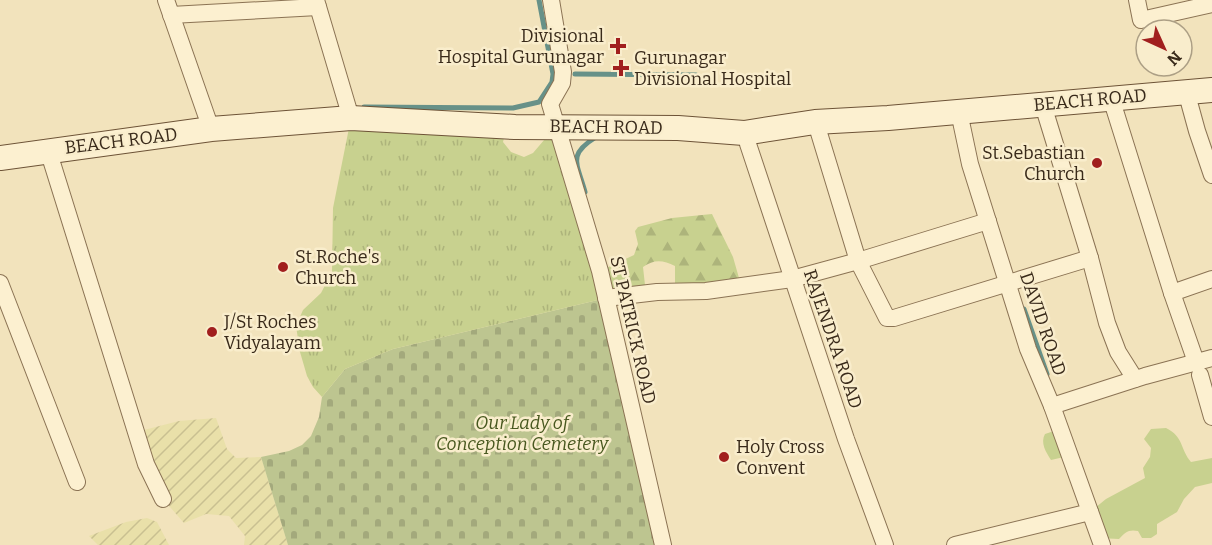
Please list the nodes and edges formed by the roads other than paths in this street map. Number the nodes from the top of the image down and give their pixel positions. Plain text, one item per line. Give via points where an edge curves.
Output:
1 (551, 0) edge
2 (1137, 0) edge
3 (317, 3) edge
4 (1212, 4) edge
5 (169, 8) edge
6 (1212, 90) edge
7 (1186, 91) junction
8 (1111, 98) junction
9 (1043, 105) junction
10 (959, 112) junction
11 (351, 118) junction
12 (556, 126) junction
13 (211, 129) junction
14 (819, 133) dead end
15 (748, 144) dead end
16 (48, 150) junction
17 (0, 158) edge
18 (1212, 175) edge
19 (988, 221) junction
20 (1090, 258) junction
21 (858, 261) junction
22 (792, 279) junction
23 (1212, 279) edge
24 (0, 283) edge
25 (1008, 283) junction
26 (1172, 293) junction
27 (606, 298) junction
28 (1203, 365) edge
29 (1135, 379) junction
30 (1052, 406) junction
31 (1212, 417) edge
32 (77, 482) dead end
33 (163, 499) dead end
34 (1090, 512) junction
35 (663, 545) edge
36 (885, 545) edge
37 (955, 545) edge
38 (1102, 545) edge

1 - 12 street, ST PATRICK ROAD via 563,72 562,83 550,104
2 - 4 street via 1141,20
3 - 5 street
3 - 11 street
5 - 13 street
6 - 7 main road, BEACH ROAD
7 - 8 main road, BEACH ROAD
7 - 18 street
8 - 9 main road, BEACH ROAD
8 - 26 street
9 - 10 main road, BEACH ROAD
9 - 20 street
10 - 12 main road, BEACH ROAD via 815,122 744,133
10 - 19 street, DAVID ROAD
11 - 12 main road, BEACH ROAD
11 - 13 main road, BEACH ROAD
12 - 27 street, ST PATRICK ROAD
13 - 16 main road, BEACH ROAD
14 - 21 street
15 - 22 street, RAJENDRA ROAD
16 - 17 main road, BEACH ROAD
16 - 33 street via 146,464
19 - 21 street
19 - 25 street, DAVID ROAD
20 - 25 street
20 - 29 street via 1107,323 1118,352
21 - 22 street
21 - 25 street via 887,318
22 - 27 street via 706,291
22 - 36 street, RAJENDRA ROAD
23 - 26 street
24 - 32 street
25 - 30 street, DAVID ROAD via 1028,349
26 - 28 street
27 - 35 street, ST PATRICK ROAD
28 - 29 street
28 - 31 street
29 - 30 street
30 - 34 street, DAVID ROAD
34 - 37 street
34 - 38 street, DAVID ROAD

